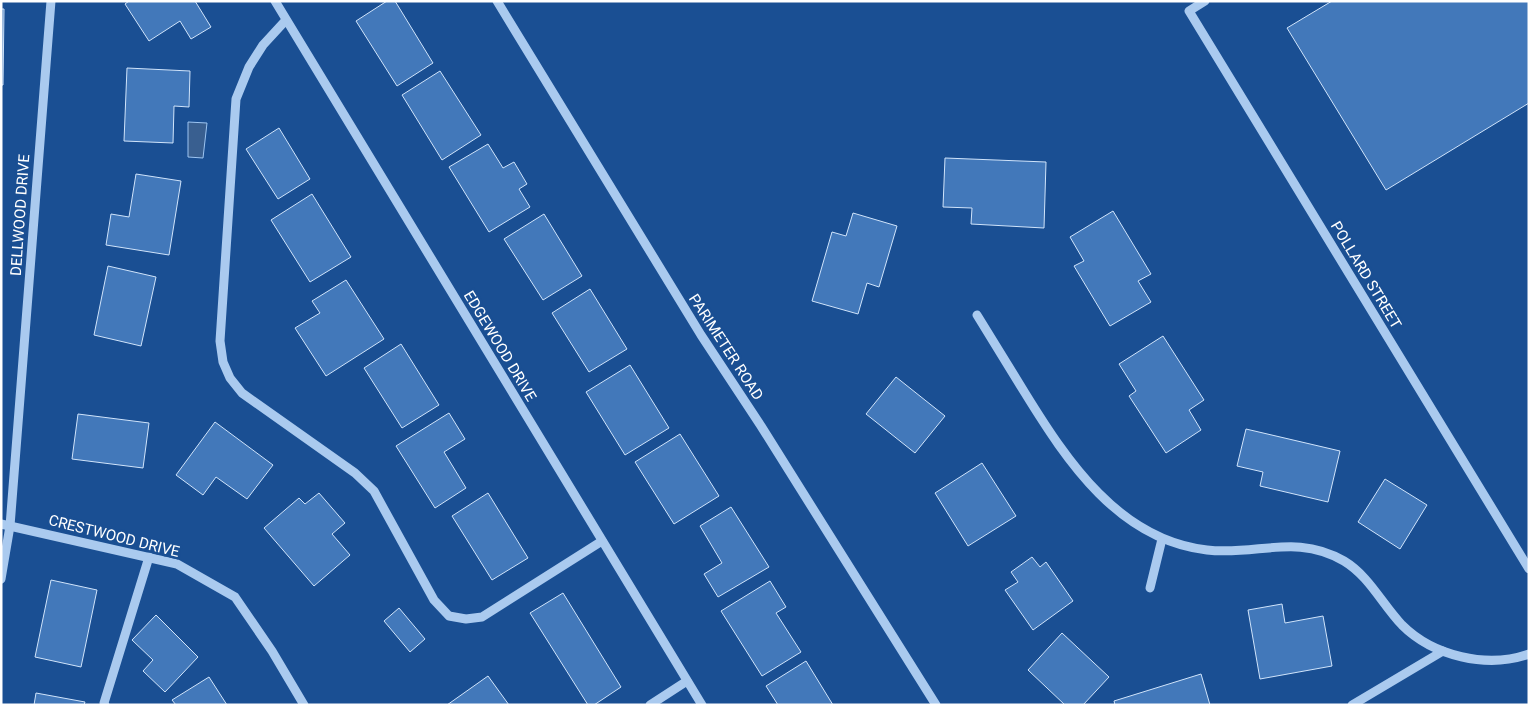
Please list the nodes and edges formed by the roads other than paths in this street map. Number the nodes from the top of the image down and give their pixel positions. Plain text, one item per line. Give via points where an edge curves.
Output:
1 (51, 1) edge
2 (275, 1) edge
3 (497, 1) edge
4 (1205, 1) edge
5 (286, 20) junction
6 (977, 315) dead end
7 (6, 525) edge
8 (1162, 539) junction
9 (602, 541) junction
10 (149, 557) junction
11 (1529, 569) edge
12 (1, 579) edge
13 (1150, 588) dead end
14 (1443, 651) junction
15 (1529, 654) edge
16 (687, 681) junction
17 (105, 705) edge
18 (304, 705) edge
19 (650, 705) edge
20 (702, 705) edge
21 (936, 705) edge
22 (1352, 705) edge

1 - 7 street, DELLWOOD DRIVE
2 - 5 street, EDGEWOOD DRIVE
3 - 21 street, PARIMETER ROAD via 701,335
4 - 11 street, POLLARD STREET via 1189,11
5 - 9 street, EDGEWOOD DRIVE
5 - 9 street via 263,45 249,67 236,99 220,341 223,362 230,378 242,393 355,473 374,492 434,600 449,616 482,617
6 - 8 street via 1068,459 1113,506
7 - 10 street, CRESTWOOD DRIVE
7 - 12 street, DELLWOOD DRIVE
8 - 13 street
8 - 14 street via 1208,550 1286,546 1327,552 1363,575 1408,630 1421,641
9 - 16 street, EDGEWOOD DRIVE
10 - 17 street
10 - 18 street, CRESTWOOD DRIVE via 177,564 235,598
14 - 15 street via 1482,660
14 - 22 street
16 - 19 street
16 - 20 street, EDGEWOOD DRIVE

